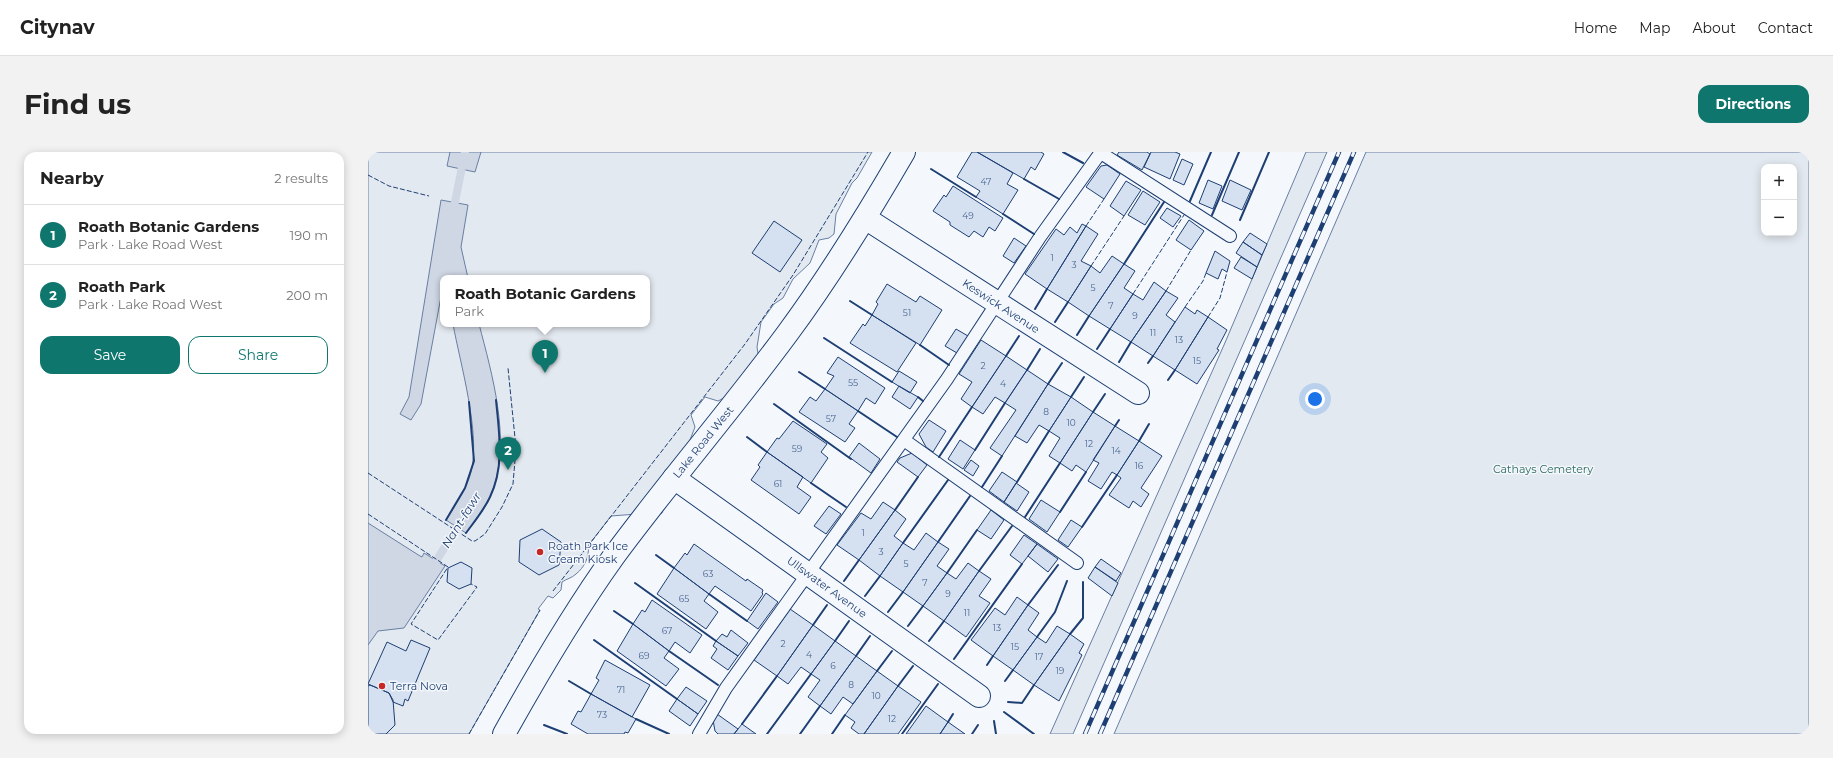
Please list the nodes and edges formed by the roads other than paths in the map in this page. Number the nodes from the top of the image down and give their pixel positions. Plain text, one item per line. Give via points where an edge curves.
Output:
1 (904, 152) edge
2 (1101, 152) edge
3 (865, 218) junction
4 (1230, 236) dead end
5 (998, 303) junction
6 (1138, 393) dead end
7 (904, 440) junction
8 (674, 478) junction
9 (1077, 563) dead end
10 (808, 573) junction
11 (979, 696) dead end
12 (504, 734) edge
13 (700, 734) edge

1 - 3 street, Lake Road West
2 - 4 lane
2 - 5 lane via 1040,237
3 - 5 street, Keswick Avenue
3 - 8 street, Lake Road West via 786,336
5 - 6 street, Keswick Avenue
5 - 7 lane
7 - 9 lane
7 - 10 lane
8 - 10 street, Ullswater Avenue
8 - 12 street, Lake Road West via 587,594 543,664
10 - 11 street, Ullswater Avenue
10 - 13 lane via 726,688

